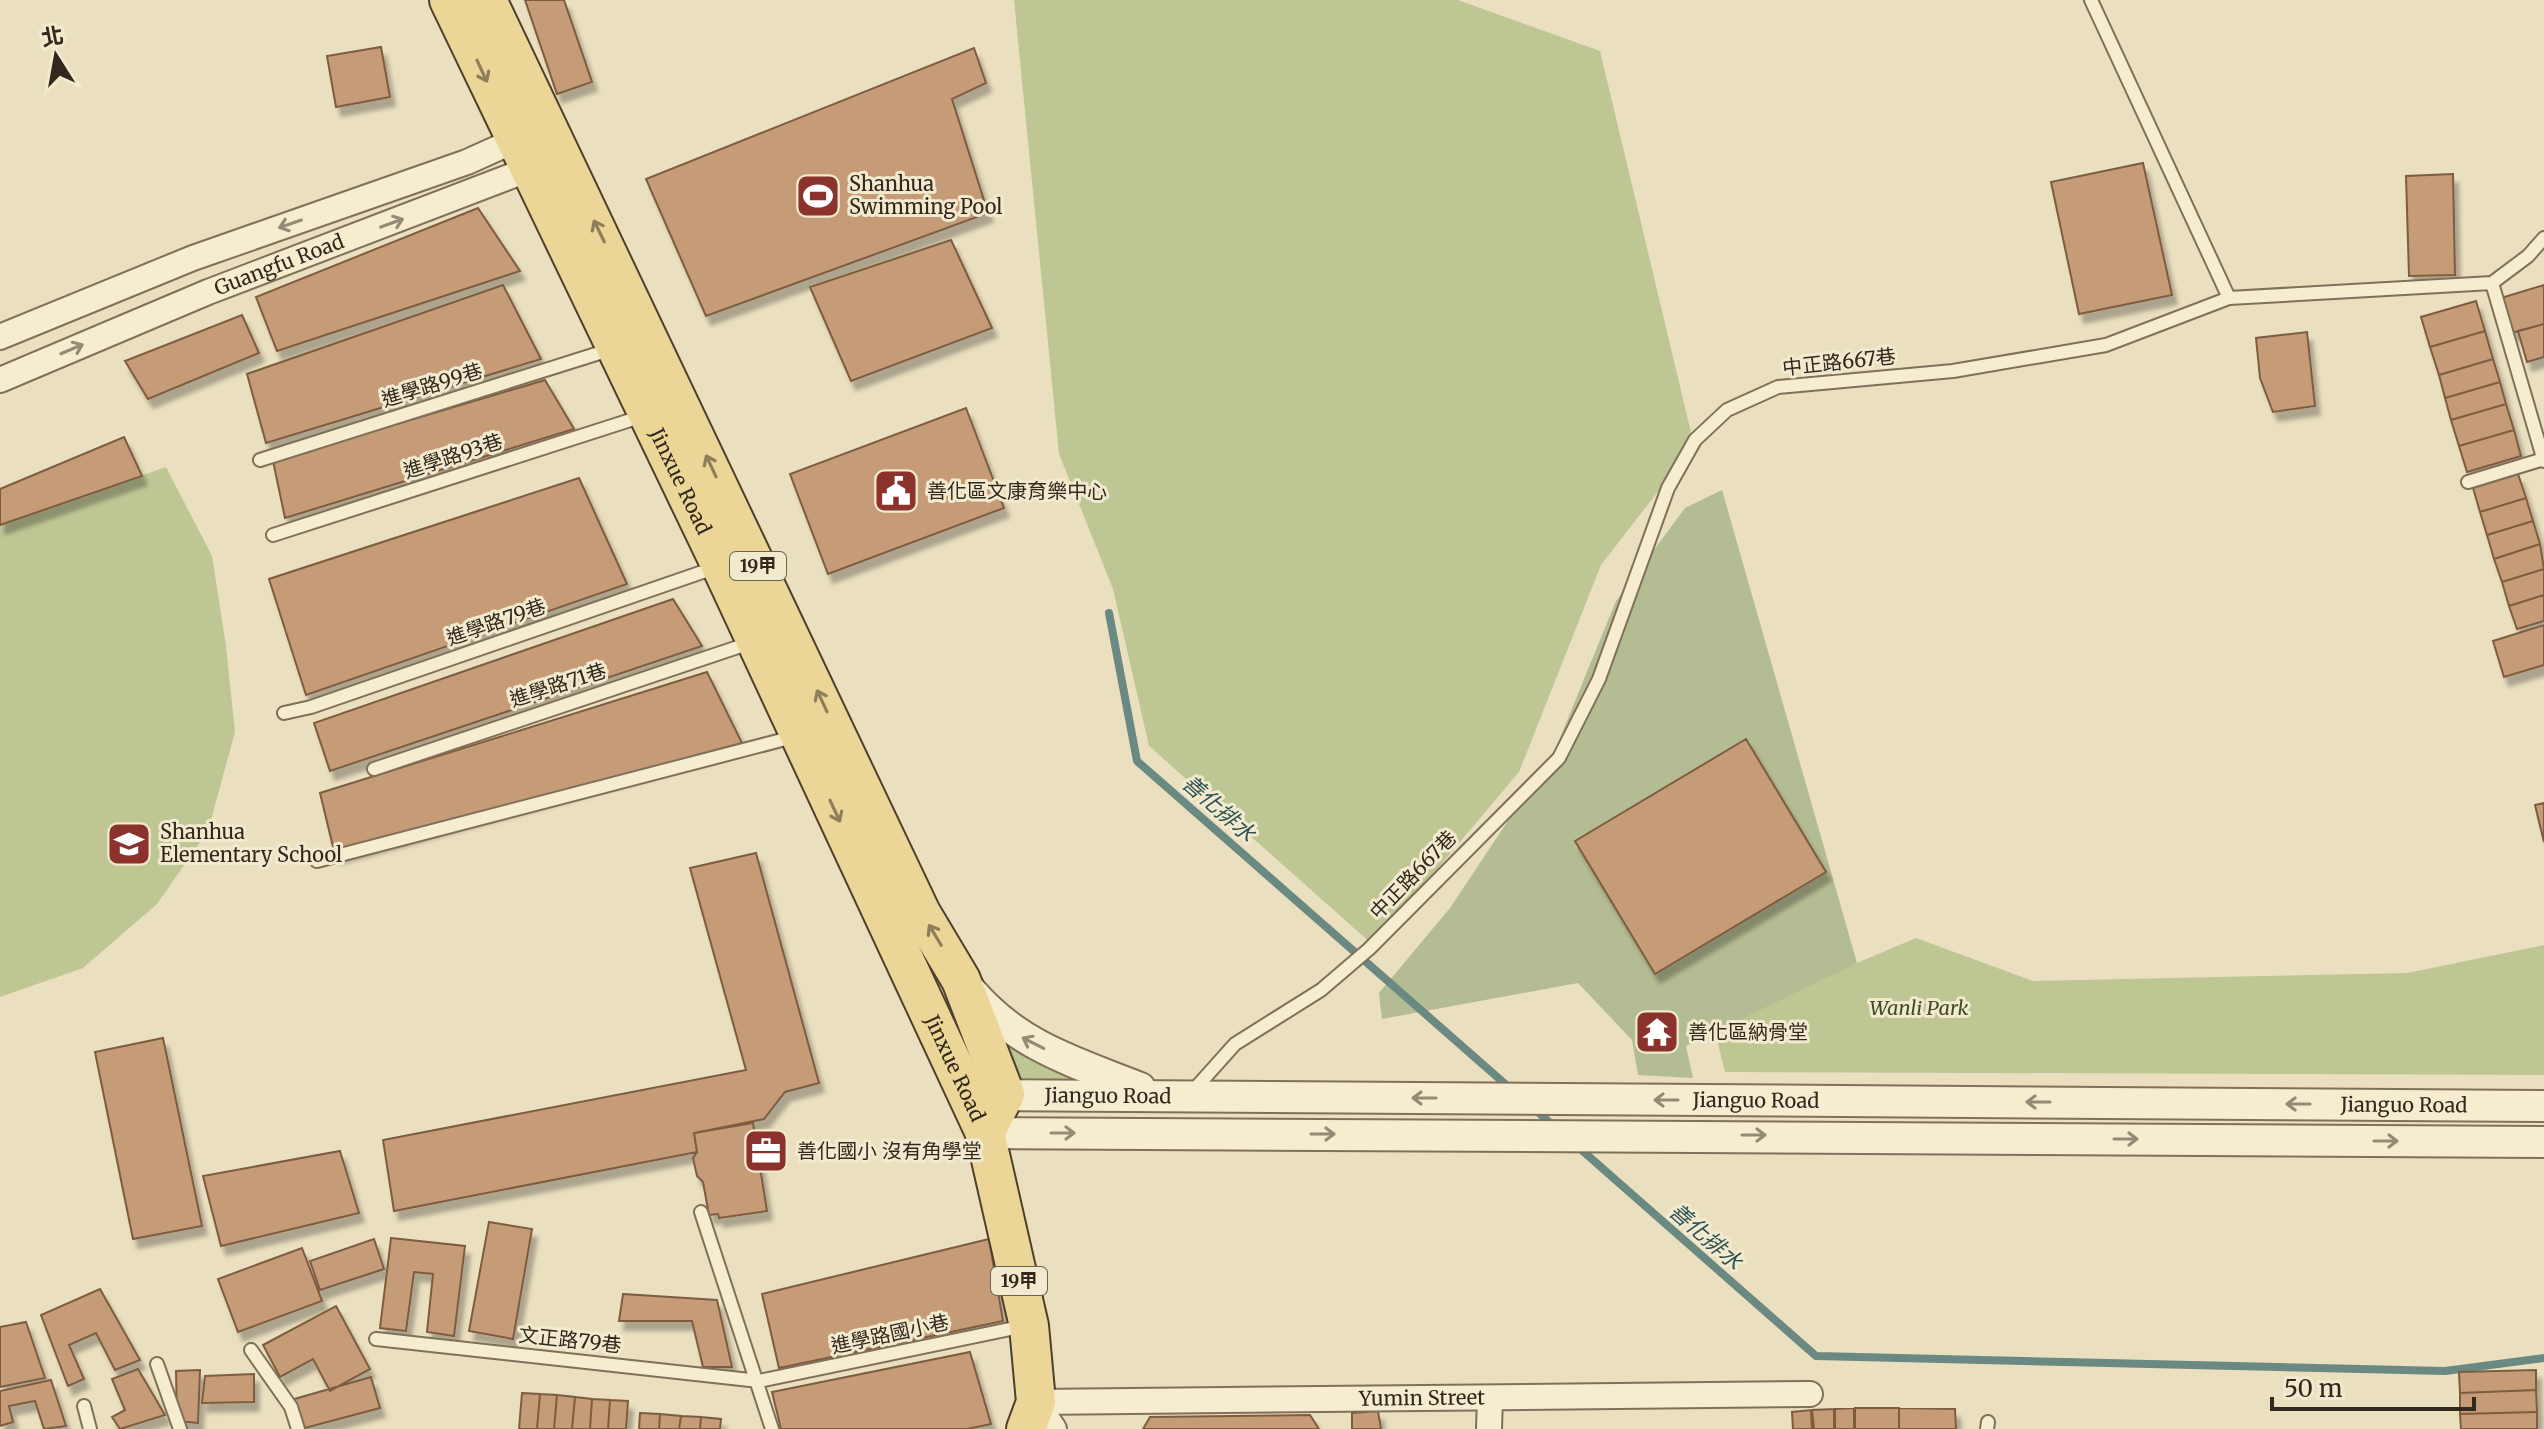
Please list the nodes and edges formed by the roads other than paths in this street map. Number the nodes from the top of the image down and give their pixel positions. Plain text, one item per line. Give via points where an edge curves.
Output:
1 (449, 0) edge
2 (487, 0) edge
3 (2091, 0) edge
4 (538, 148) junction
5 (2544, 238) edge
6 (2492, 283) junction
7 (2229, 298) junction
8 (0, 337) edge
9 (615, 348) junction
10 (0, 380) edge
11 (645, 415) junction
12 (260, 460) dead end
13 (2544, 460) edge
14 (2468, 482) dead end
15 (273, 535) dead end
16 (721, 566) junction
17 (756, 641) junction
18 (284, 713) dead end
19 (800, 735) junction
20 (374, 769) dead end
21 (317, 861) dead end
22 (961, 980) junction
23 (1005, 1094) junction
24 (1157, 1095) junction
25 (966, 1096) junction
26 (1188, 1096) junction
27 (2544, 1106) edge
28 (985, 1133) junction
29 (2544, 1142) edge
30 (701, 1212) dead end
31 (1029, 1326) junction
32 (376, 1339) dead end
33 (251, 1350) dead end
34 (157, 1364) dead end
35 (759, 1381) junction
36 (1810, 1394) dead end
37 (1490, 1398) junction
38 (84, 1406) dead end
39 (1038, 1420) edge
40 (90, 1429) edge
41 (180, 1429) edge
42 (298, 1429) edge
43 (772, 1429) edge
44 (1489, 1429) edge

1 -> 4 main road, Jinxue Road / 19甲
2 - 4 main road, Jinxue Road / 19甲
3 - 7 lane
4 -> 8 street, Guangfu Road via 467,162 193,258
4 - 9 main road, Jinxue Road / 19甲
10 -> 4 street, Guangfu Road
22 -> 4 main road, Jinxue Road / 19甲 via 921,913
5 - 6 lane
6 - 7 lane, 中正路667巷
6 - 13 lane
7 - 26 lane, 中正路667巷 via 2106,345 1953,371 1778,387 1727,410 1695,440 1668,488 1599,679 1559,758 1369,949 1321,990 1235,1044
9 - 11 main road, Jinxue Road / 19甲
9 - 12 lane, 進學路99巷
11 - 15 lane, 進學路93巷
11 - 16 main road, Jinxue Road / 19甲
13 - 14 lane
16 - 17 main road, Jinxue Road / 19甲
16 - 18 lane, 進學路79巷
17 - 19 main road, Jinxue Road / 19甲
17 - 20 lane, 進學路71巷
19 - 21 lane
19 -> 25 main road, Jinxue Road / 19甲
22 - 23 main road, Jinxue Road / 19甲
24 -> 22 street via 1020,1036 993,1018
23 - 24 street, Jianguo Road
23 - 25 street, Jianguo Road
23 - 28 main road, Jinxue Road
24 - 26 street, Jianguo Road
25 - 28 main road, Jinxue Road / 19甲
27 -> 26 street, Jianguo Road
28 -> 29 street, Jianguo Road
28 - 31 main road, 19甲
30 - 35 lane
31 - 35 lane, 進學路國小巷
31 - 39 main road, 19甲
32 - 35 lane, 文正路79巷
33 - 42 lane via 291,1407
34 - 41 lane
35 - 43 lane
36 - 37 street, Yumin Street
37 - 39 street, Yumin Street
37 - 44 street
38 - 40 lane

